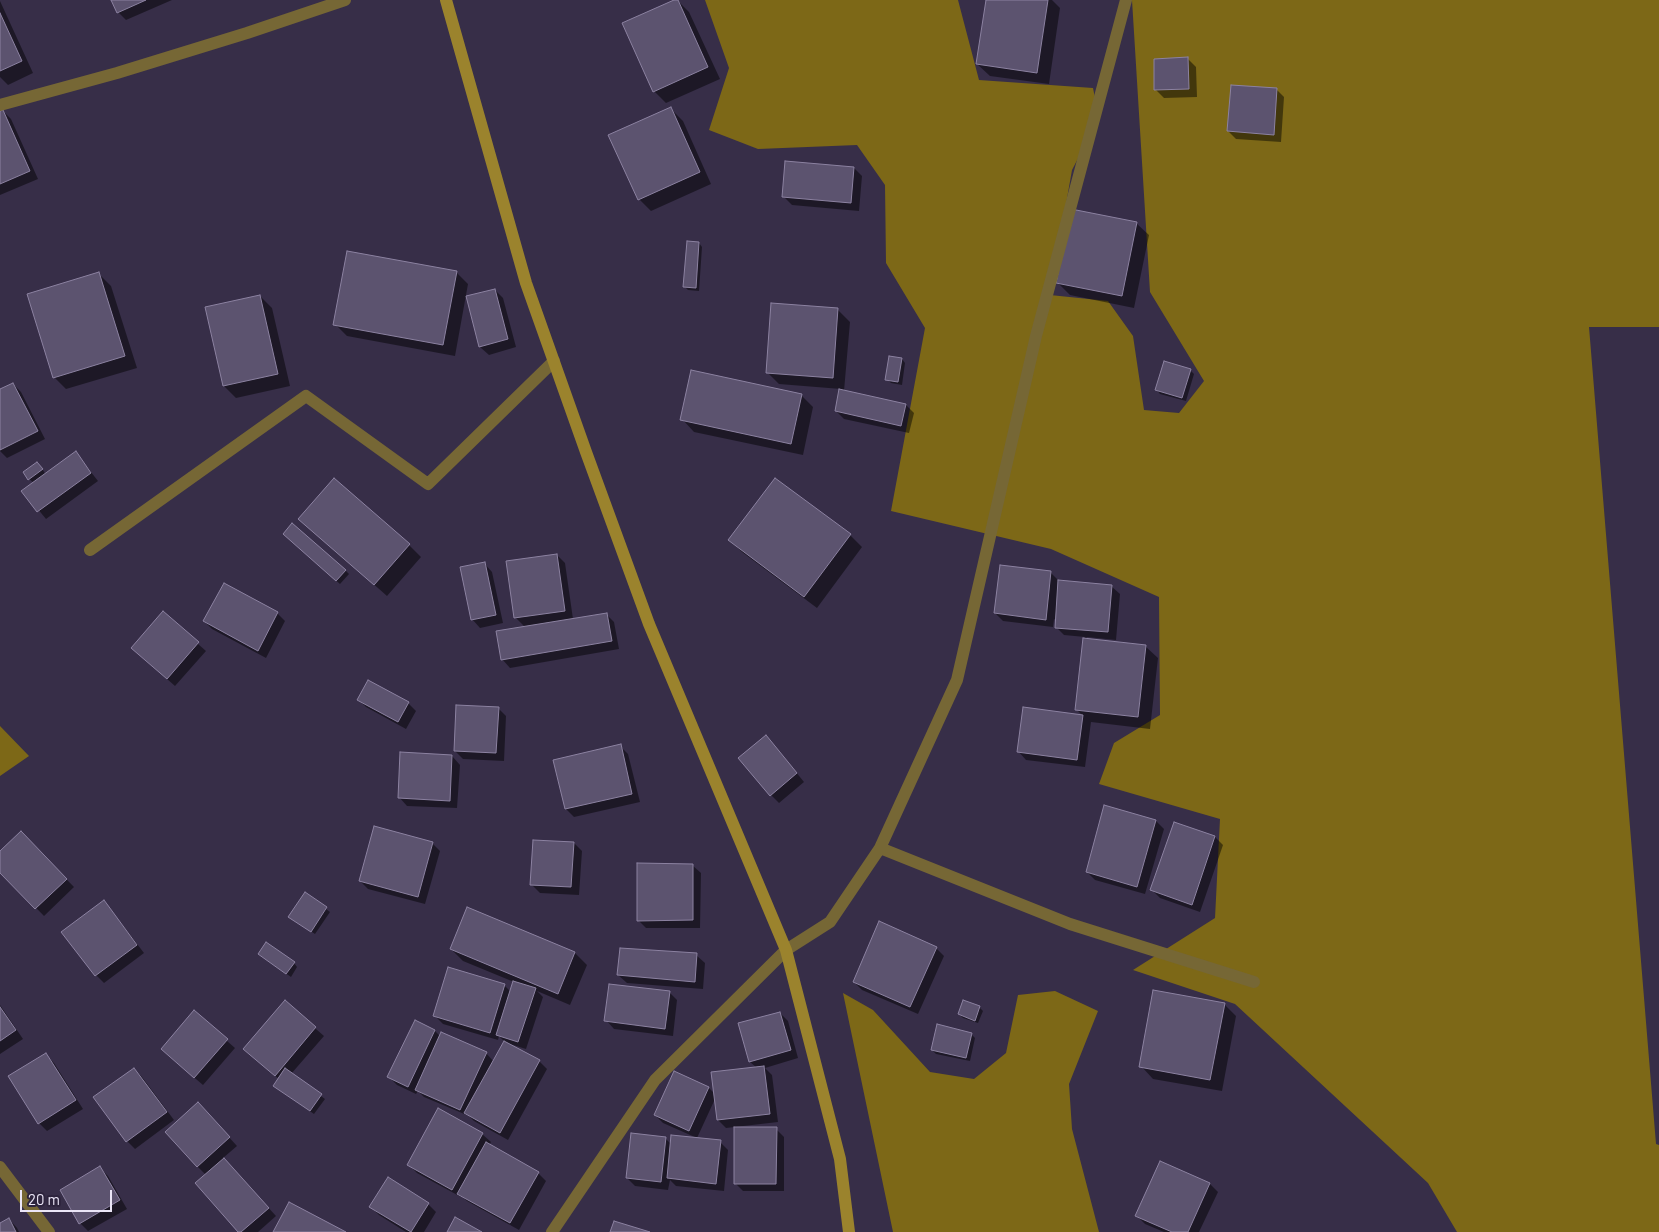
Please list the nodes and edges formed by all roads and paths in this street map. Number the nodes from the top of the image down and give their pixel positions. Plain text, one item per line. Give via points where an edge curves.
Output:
1 (345, 0) edge
2 (446, 0) edge
3 (1126, 0) edge
4 (0, 105) edge
5 (554, 361) junction
6 (90, 550) dead end
7 (880, 848) junction
8 (786, 950) junction
9 (1254, 982) dead end
10 (0, 1167) edge
11 (48, 1232) edge
12 (552, 1232) edge
13 (850, 1232) edge

1 - 4 street via 117,73
2 - 5 street via 526,283
3 - 7 street via 1036,336 957,680
5 - 6 street via 428,484 306,396
5 - 8 street via 649,624
7 - 8 street via 830,922
7 - 9 street via 1070,924
8 - 12 street via 655,1080
8 - 13 street via 840,1159
10 - 11 street

